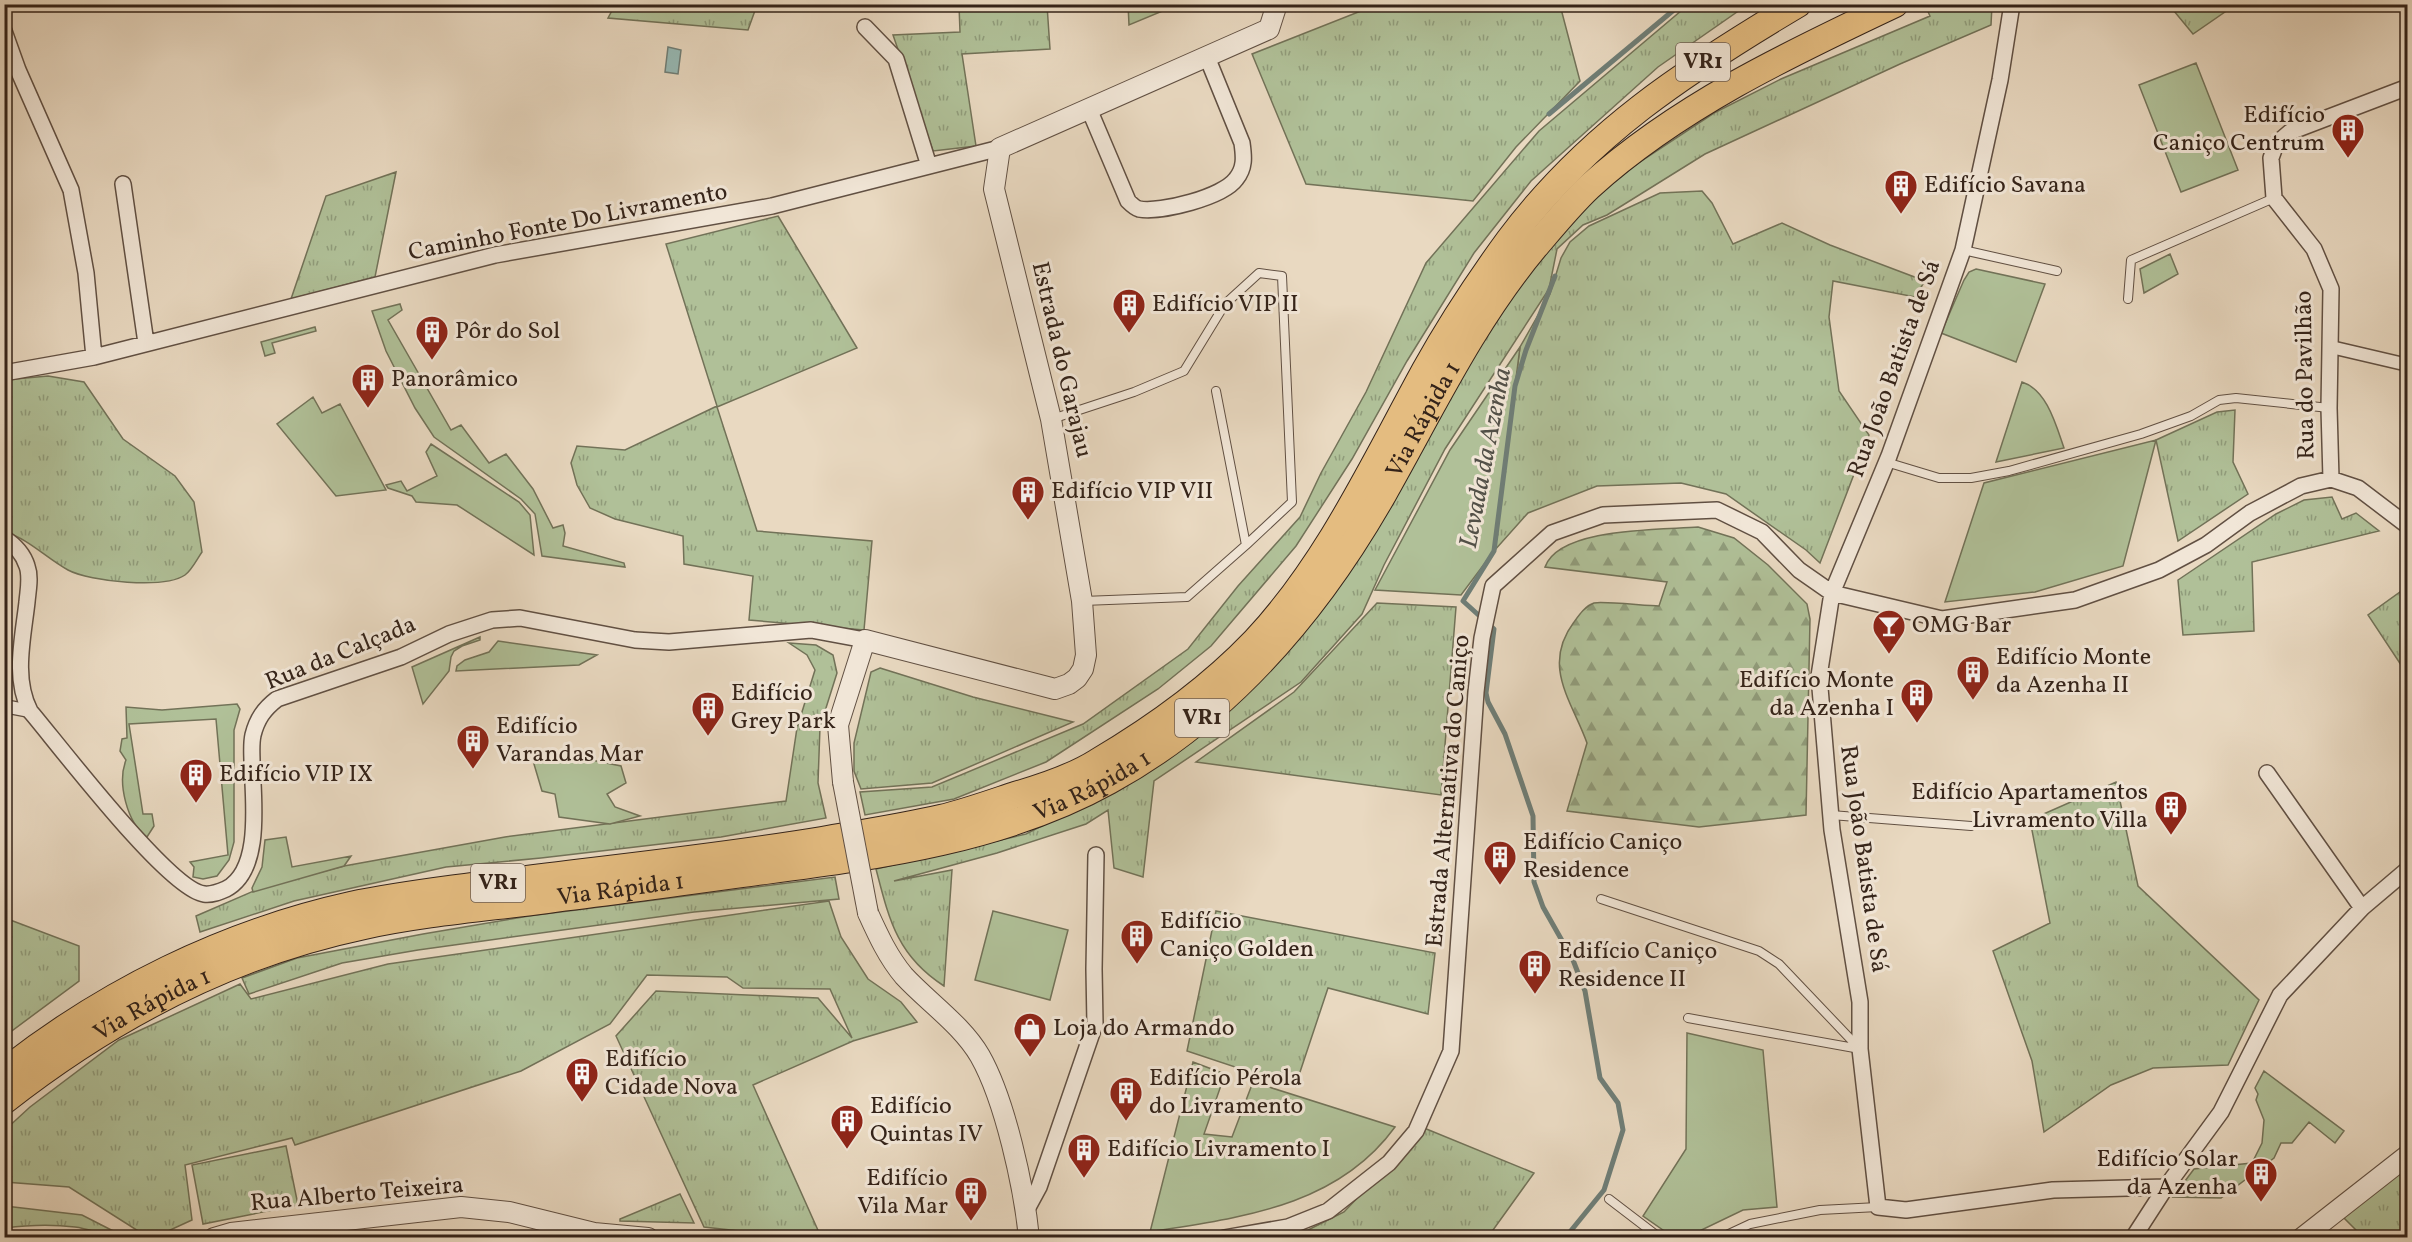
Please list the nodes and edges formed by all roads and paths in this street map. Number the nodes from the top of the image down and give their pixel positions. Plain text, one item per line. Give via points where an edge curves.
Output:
1 (1276, 4) edge
2 (1798, 4) edge
3 (1895, 4) edge
4 (2012, 4) edge
5 (865, 27) dead end
6 (4, 31) edge
7 (1207, 57) junction
8 (2408, 87) edge
9 (1089, 109) junction
10 (1000, 148) junction
11 (929, 166) junction
12 (123, 184) dead end
13 (2274, 198) junction
14 (1963, 250) junction
15 (2057, 271) dead end
16 (2128, 299) dead end
17 (146, 343) junction
18 (2331, 347) junction
19 (94, 357) junction
20 (2408, 365) edge
21 (4, 373) edge
22 (1216, 391) dead end
23 (2329, 408) junction
24 (1052, 419) junction
25 (1886, 462) junction
26 (2331, 479) junction
27 (2408, 526) edge
28 (4, 538) edge
29 (1246, 545) junction
30 (1832, 593) junction
31 (1082, 601) junction
32 (865, 640) junction
33 (4, 706) edge
34 (30, 711) junction
35 (2266, 773) dead end
36 (1831, 816) junction
37 (1971, 826) dead end
38 (1096, 855) dead end
39 (2408, 868) edge
40 (1601, 899) dead end
41 (2362, 908) junction
42 (223, 957) junction
43 (1688, 1017) dead end
44 (1860, 1049) junction
45 (22, 1068) edge
46 (4, 1101) edge
47 (2408, 1155) edge
48 (2166, 1187) junction
49 (1609, 1199) dead end
50 (1878, 1207) junction
51 (1026, 1211) junction
52 (214, 1238) edge
53 (648, 1238) edge
54 (1029, 1238) edge
55 (1224, 1238) edge
56 (1660, 1238) edge
57 (1720, 1238) edge
58 (2133, 1238) edge
59 (2302, 1238) edge

1 - 7 street via 1269,29
2 - 42 highway, Via Rápida 1 / VR1 via 1686,73 1612,128 1565,176 1512,236 1472,294 1428,366 1363,488 1281,608 1254,641 1195,694 1092,766 1035,789 936,819 782,846 362,903 301,918
3 - 42 highway, Via Rápida 1 / VR1 via 1706,103 1632,151 1585,190 1531,252 1490,309 1383,495 1336,572 1301,619 1227,697 1158,751 1106,783 1027,816 926,845 788,868 420,916
4 - 14 street, Rua João Batista de Sá via 2000,80
5 - 11 street via 896,59
6 - 19 street via 71,190 85,264
7 - 9 street
7 - 9 street via 1244,153 1237,178 1221,192 1178,206 1139,209 1132,205
8 - 13 street via 2290,132 2276,144 2271,158
9 - 10 street
10 - 11 street, Caminho Fonte Do Livramento
10 - 24 street, Estrada do Garajau via 994,189
11 - 17 street, Caminho Fonte Do Livramento via 772,206 495,255
12 - 17 street
13 - 16 lane via 2131,260
13 - 18 street, Rua do Pavilhão via 2314,249 2331,289
14 - 15 lane
14 - 25 street, Rua João Batista de Sá
17 - 19 street, Caminho Fonte Do Livramento
18 - 20 street
18 - 23 street, Rua do Pavilhão
19 - 21 street, Caminho Fonte Do Livramento
22 - 29 lane
23 - 25 lane via 2236,398 2219,400 2191,416 2141,434 1971,478 1939,478
23 - 26 street, Rua do Pavilhão
24 - 29 lane via 1134,392 1184,370 1225,304 1259,273 1282,276 1292,502
24 - 31 street, Estrada do Garajau
25 - 30 street, Rua João Batista de Sá
26 - 27 street via 2358,488
26 - 30 street, Estrada Alternativa do Caniço via 2301,486 2159,570 2075,600 1942,619
28 - 34 street, Rua da Calçada via 16,546 30,577 20,668
29 - 31 lane via 1187,597
30 - 36 street, Rua João Batista de Sá via 1819,676
30 - 55 street, Estrada Alternativa do Caniço via 1799,570 1762,532 1717,510 1603,515 1552,533 1493,586 1476,692 1451,1051 1416,1131 1389,1163 1328,1211 1288,1227
31 - 32 street, Estrada do Garajau via 1086,655 1083,669 1069,684 1055,689
32 - 34 street, Rua da Calçada via 812,630 669,642 635,640 520,618 492,620 449,634 401,657 277,699 263,711 252,738 254,816 249,861 239,879 212,894 193,891 150,855
32 - 51 street, bridge via 838,725 843,782 868,913 887,954 904,976 959,1030 979,1056 1000,1107
33 - 34 street
35 - 41 street
36 - 37 lane
36 - 44 street, Rua João Batista de Sá via 1860,1002
38 - 51 street via 1095,1024 1039,1187
39 - 41 street
40 - 44 lane via 1759,951 1779,964
41 - 48 street via 2280,995 2221,1112
42 - 45 highway, Via Rápida 1 / VR1 via 187,985 73,1049
43 - 44 lane
44 - 50 street, Rua João Batista de Sá
45 - 46 highway, Via Rápida 1 / VR1
47 - 59 street
48 - 50 street via 2053,1190 1906,1210
48 - 58 street
49 - 56 lane
50 - 57 lane via 1820,1210 1750,1224
51 - 54 street
52 - 53 street, Rua Alberto Teixeira via 461,1207 509,1212 594,1233

